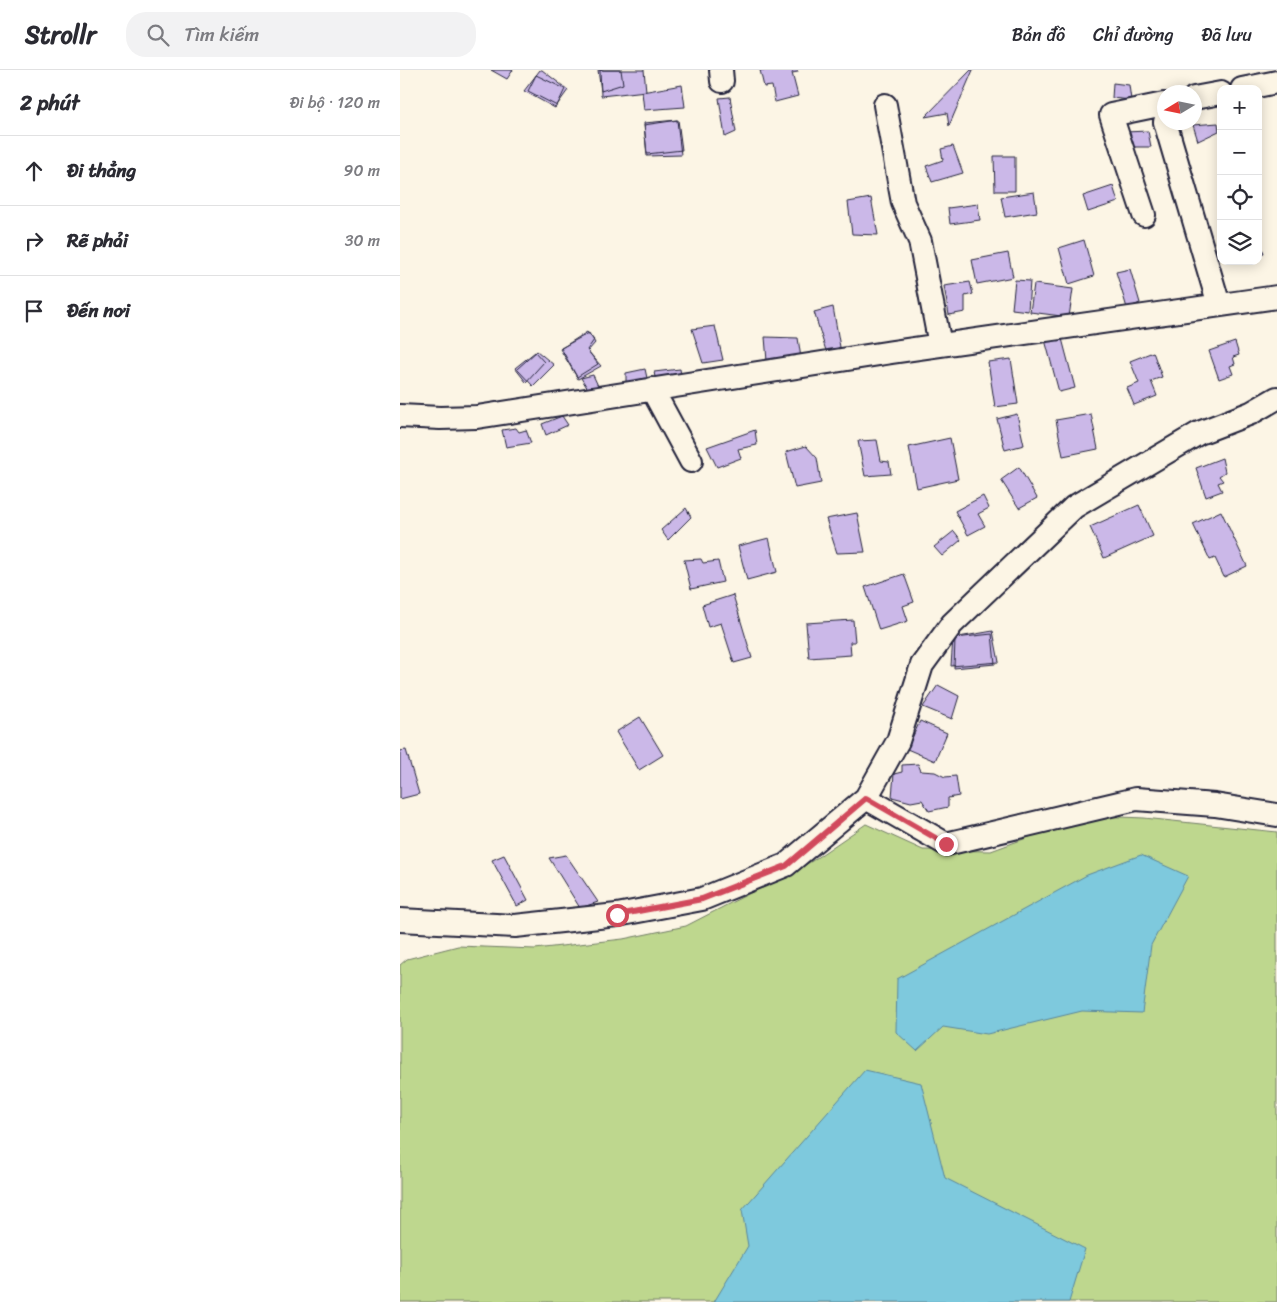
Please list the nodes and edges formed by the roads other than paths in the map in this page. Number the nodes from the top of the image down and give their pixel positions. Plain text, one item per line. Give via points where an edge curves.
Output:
1 (1277, 82) edge
2 (1262, 85) edge
3 (1217, 94) edge
4 (1202, 97) edge
5 (885, 105) dead end
6 (1157, 113) edge
7 (1169, 130) edge
8 (1144, 215) dead end
9 (1277, 297) edge
10 (1219, 305) junction
11 (940, 346) junction
12 (652, 389) junction
13 (1277, 398) edge
14 (400, 416) edge
15 (691, 461) dead end
16 (866, 798) junction
17 (1277, 815) edge
18 (400, 920) edge

1 - 2 street
3 - 4 street
5 - 11 street via 903,203 920,241
6 - 8 street via 1111,115
7 - 10 street
9 - 10 street
10 - 11 street
11 - 12 street
12 - 14 street via 477,417
12 - 15 street
13 - 16 street via 1251,413 1199,433 1074,507 952,624 922,665 898,741
16 - 17 street via 946,844 1136,800 1215,805
16 - 18 street via 786,866 702,899 617,915 515,926

